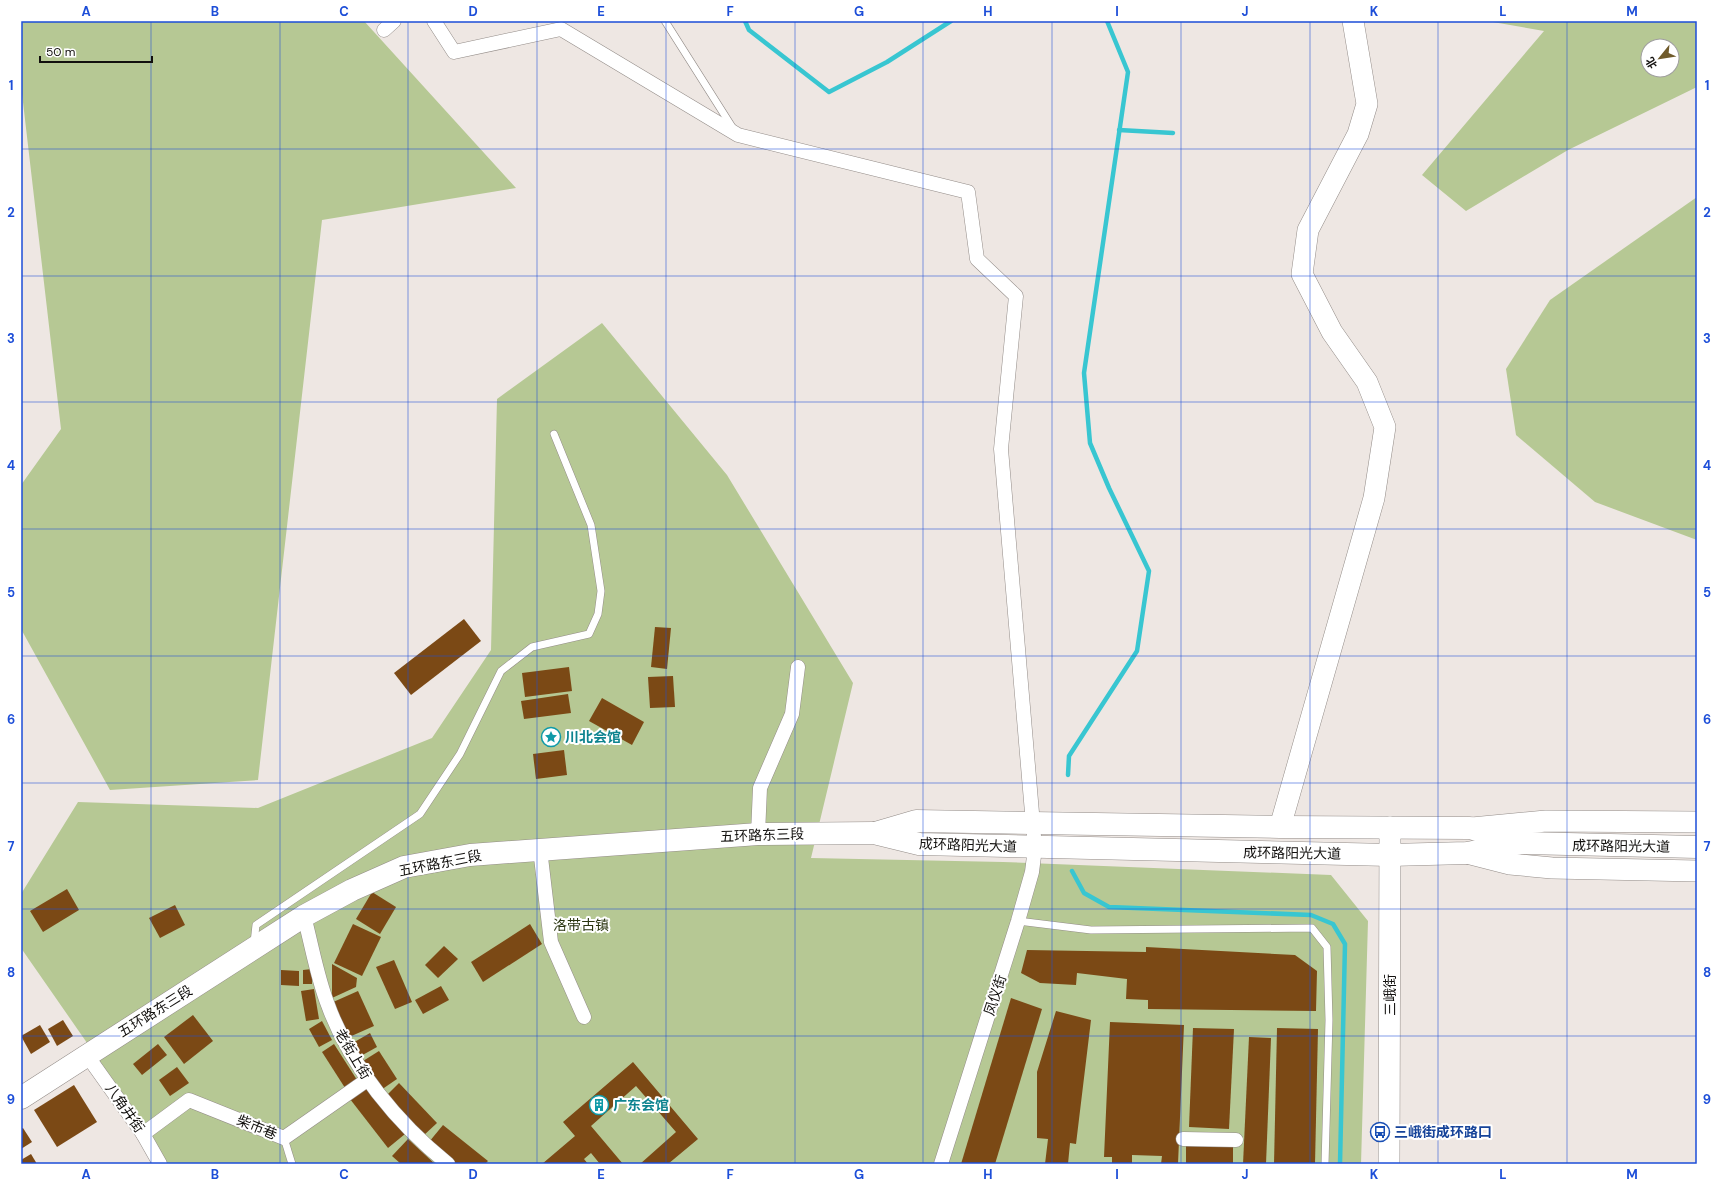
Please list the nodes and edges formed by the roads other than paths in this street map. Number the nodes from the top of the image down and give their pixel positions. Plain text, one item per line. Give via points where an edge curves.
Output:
1 (434, 21) edge
2 (665, 21) edge
3 (1353, 21) edge
4 (738, 135) junction
5 (554, 434) dead end
6 (798, 667) dead end
7 (1697, 822) edge
8 (1033, 823) junction
9 (1280, 827) junction
10 (1390, 827) junction
11 (1470, 828) junction
12 (874, 833) junction
13 (758, 834) junction
14 (1522, 843) junction
15 (1697, 847) edge
16 (1035, 848) junction
17 (540, 849) junction
18 (1467, 853) junction
19 (1390, 855) junction
20 (1697, 871) edge
21 (304, 916) junction
22 (1018, 921) junction
23 (253, 949) junction
24 (584, 1017) dead end
25 (86, 1054) junction
26 (367, 1080) junction
27 (21, 1098) edge
28 (143, 1134) junction
29 (284, 1138) junction
30 (1183, 1138) dead end
31 (1236, 1140) dead end
32 (160, 1164) edge
33 (292, 1164) edge
34 (448, 1164) edge
35 (942, 1164) edge
36 (1325, 1164) edge
37 (1389, 1164) edge

1 - 4 street via 454,52 561,29
2 - 4 lane
3 - 9 street via 1367,104 1358,134 1308,230 1302,274 1332,332 1367,382 1385,427 1374,498
4 - 8 street, 凤仪街 via 968,192 977,259 1016,296 1001,449
5 - 23 lane via 591,525 600,591 598,614 589,634 532,647 501,671 460,754 420,814 256,925
6 - 13 street via 792,714 760,788
7 - 11 street via 1546,821
8 - 9 main road, 成环路阳光大道
8 - 12 main road, 成环路阳光大道 via 916,821
8 - 16 street, 凤仪街
9 - 10 main road, 成环路阳光大道
10 - 11 main road, 成环路阳光大道
10 - 19 street, 三峨街
11 - 14 main road, 成环路阳光大道
12 - 13 main road, 五环路东三段
12 - 16 main road, 成环路阳光大道 via 919,844
13 - 17 main road, 五环路东三段
14 - 15 main road, 成环路阳光大道
14 - 18 main road, 成环路阳光大道
16 - 19 main road, 成环路阳光大道
16 - 22 street, 凤仪街 via 1032,872
17 - 21 main road, 五环路东三段 via 470,855 404,867 352,890
17 - 24 street via 551,942
18 - 19 main road, 成环路阳光大道
18 - 20 street via 1510,864 1552,868
19 - 37 street, 三峨街
21 - 23 main road, 五环路东三段
21 - 26 street, 老街上街 via 327,1004 342,1038
22 - 35 street, 凤仪街
22 - 36 lane via 1091,930 1312,928 1327,946 1329,1020
23 - 25 main road, 五环路东三段
25 - 27 main road, 五环路东三段
25 - 28 street, 八角井街
26 - 29 street, 柴市巷
26 - 34 street, 老街上街 via 422,1143
28 - 29 street, 柴市巷 via 189,1100
28 - 32 street, 八角井街
29 - 33 lane
30 - 31 street

